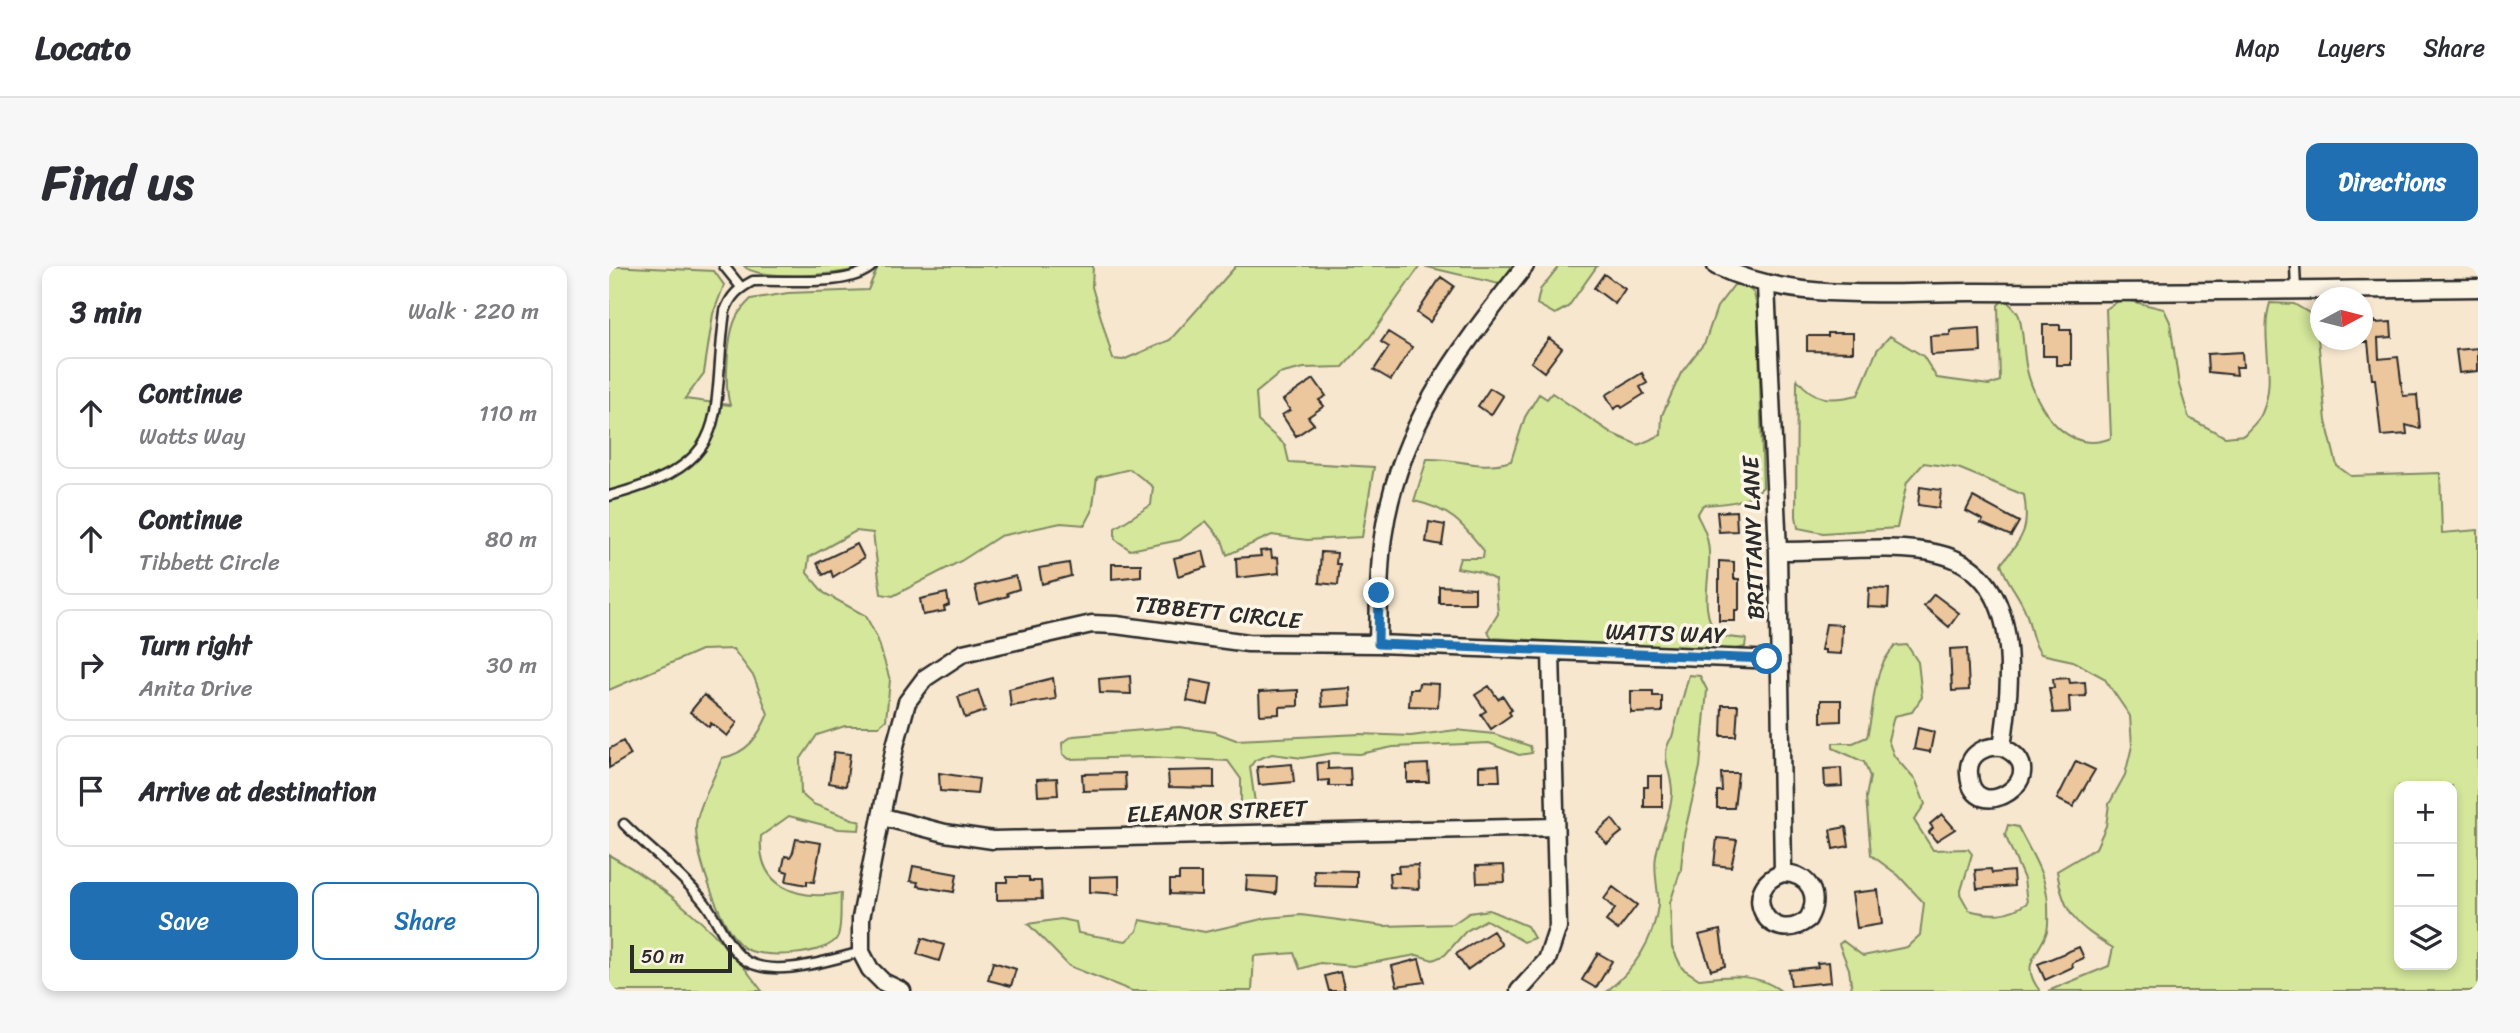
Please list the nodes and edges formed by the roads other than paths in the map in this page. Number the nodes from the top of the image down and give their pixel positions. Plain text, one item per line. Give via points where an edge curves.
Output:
1 (724, 266) edge
2 (872, 266) edge
3 (1525, 266) edge
4 (1716, 266) edge
5 (2295, 266) edge
6 (1766, 285) junction
7 (741, 287) junction
8 (2478, 288) edge
9 (2296, 290) junction
10 (609, 496) edge
11 (1778, 551) junction
12 (1378, 644) junction
13 (1551, 652) junction
14 (1778, 660) junction
15 (2002, 747) dead end
16 (883, 817) junction
17 (624, 824) dead end
18 (1555, 827) junction
19 (1783, 873) dead end
20 (861, 952) junction
21 (902, 991) edge
22 (1520, 991) edge

1 - 7 lane
2 - 7 lane via 859,276 844,279 753,281
3 - 12 street via 1451,362 1409,439 1382,539
4 - 6 street
5 - 9 lane
6 - 9 street via 1823,291
6 - 11 street, BRITTANY LANE
7 - 10 lane via 725,311 715,415 701,449 675,473
8 - 9 street
11 - 14 street, BRITTANY LANE
11 - 15 street via 1940,554 1984,581 2004,615 2008,686
12 - 13 street, TIBBETT CIRCLE
12 - 16 street, TIBBETT CIRCLE via 1248,643 1092,624 963,653 933,671 911,693 895,747
13 - 14 street, WATTS WAY
13 - 18 street
14 - 19 street, BRITTANY LANE
16 - 18 street, ELEANOR STREET via 993,840
16 - 20 street, TIBBETT CIRCLE via 861,918
17 - 20 lane via 705,903 748,962 783,968
18 - 22 street via 1558,928 1547,960
20 - 21 street via 883,982

